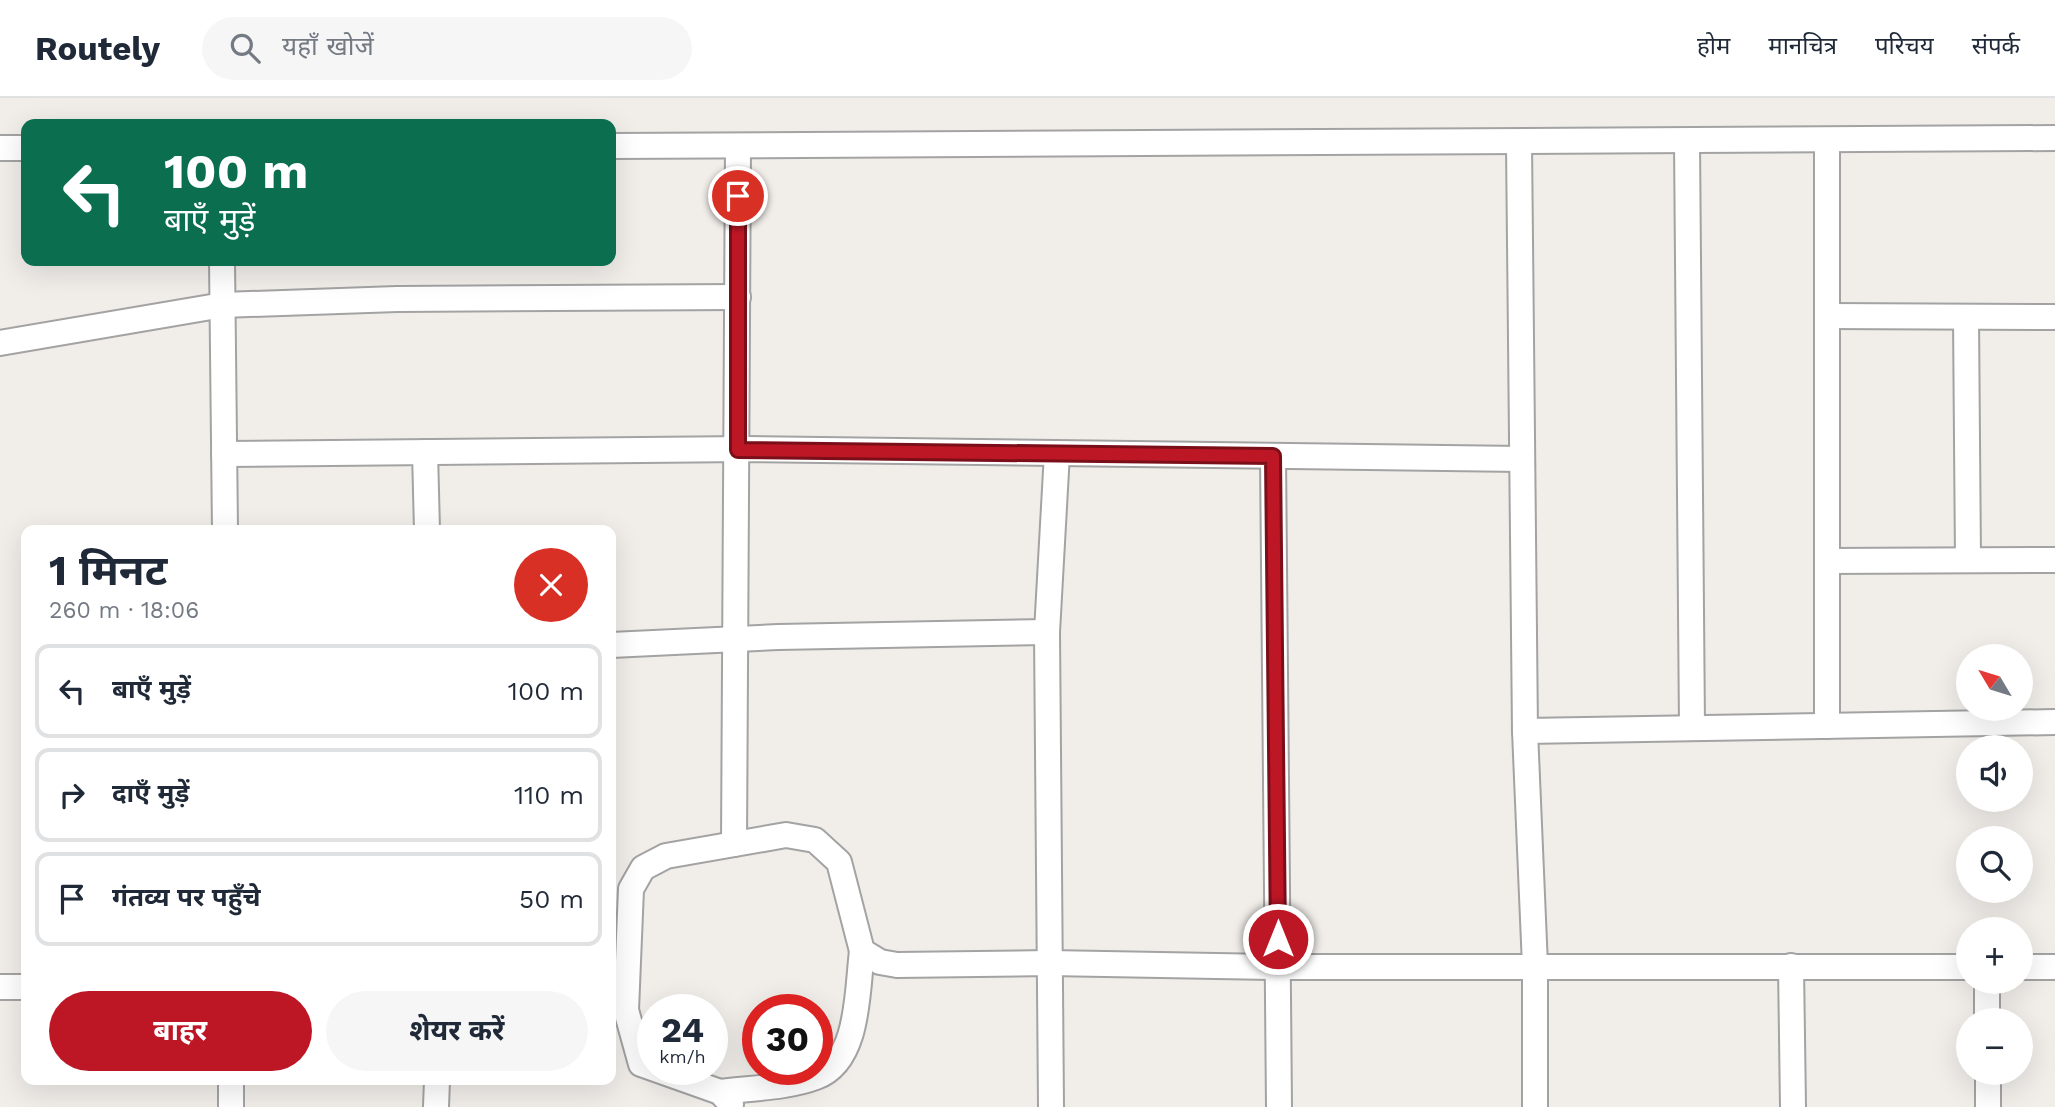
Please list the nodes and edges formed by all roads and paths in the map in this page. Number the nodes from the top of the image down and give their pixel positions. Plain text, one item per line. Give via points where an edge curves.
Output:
1 (2055, 138) edge
2 (1828, 141) junction
3 (1687, 142) junction
4 (1519, 143) junction
5 (616, 146) edge
6 (738, 146) junction
7 (0, 148) edge
8 (21, 148) edge
9 (222, 266) edge
10 (738, 297) junction
11 (223, 305) junction
12 (1827, 316) junction
13 (1966, 317) junction
14 (2055, 317) edge
15 (0, 343) edge
16 (738, 450) junction
17 (425, 452) junction
18 (1058, 453) junction
19 (224, 454) junction
20 (1273, 456) junction
21 (1522, 459) junction
22 (225, 525) edge
23 (426, 525) edge
24 (1968, 560) junction
25 (2055, 560) edge
26 (1827, 561) junction
27 (1047, 632) junction
28 (737, 638) junction
29 (616, 645) edge
30 (2055, 722) edge
31 (1827, 726) junction
32 (1692, 728) junction
33 (1525, 731) junction
34 (734, 844) junction
35 (862, 951) junction
36 (1049, 962) junction
37 (1535, 966) junction
38 (1278, 967) junction
39 (1791, 967) junction
40 (1956, 967) edge
41 (2033, 967) edge
42 (2055, 967) edge
43 (0, 987) edge
44 (21, 987) edge
45 (616, 997) edge
46 (626, 1010) junction
47 (231, 1085) edge
48 (437, 1085) edge
49 (1988, 1085) edge
50 (727, 1100) edge
51 (231, 1107) edge
52 (436, 1107) edge
53 (1051, 1107) edge
54 (1279, 1107) edge
55 (1535, 1107) edge
56 (1793, 1107) edge
57 (1988, 1107) edge

1 - 2 street
2 - 3 street
2 - 12 street
3 - 4 street
3 - 32 street
4 - 6 street
4 - 21 street
5 - 6 street
6 - 10 street
7 - 8 street
9 - 11 street
10 - 11 street
10 - 16 street
11 - 15 street
11 - 19 street
12 - 13 street
12 - 26 street
13 - 14 street
13 - 24 street
16 - 17 street
16 - 18 street
16 - 28 street
17 - 19 street
17 - 23 street
18 - 20 street
18 - 27 street
19 - 22 street
20 - 21 street
20 - 38 street
21 - 33 street
24 - 25 street
24 - 26 street
26 - 31 street
27 - 28 street
27 - 36 street
28 - 29 street
28 - 34 street
30 - 31 street
31 - 32 street
32 - 33 street
33 - 37 street
34 - 35 street via 786,835 823,845 843,873
34 - 46 street via 666,856 652,861 636,876 628,923
35 - 36 street via 880,962 897,965
35 - 50 street via 851,1028 833,1065 809,1079
36 - 38 street
36 - 53 street
37 - 38 street
37 - 39 street
37 - 55 street
38 - 54 street
39 - 40 street
39 - 56 street
41 - 42 street
43 - 44 street
45 - 46 street
46 - 50 street via 641,1064
47 - 51 street
48 - 52 street
49 - 57 street

